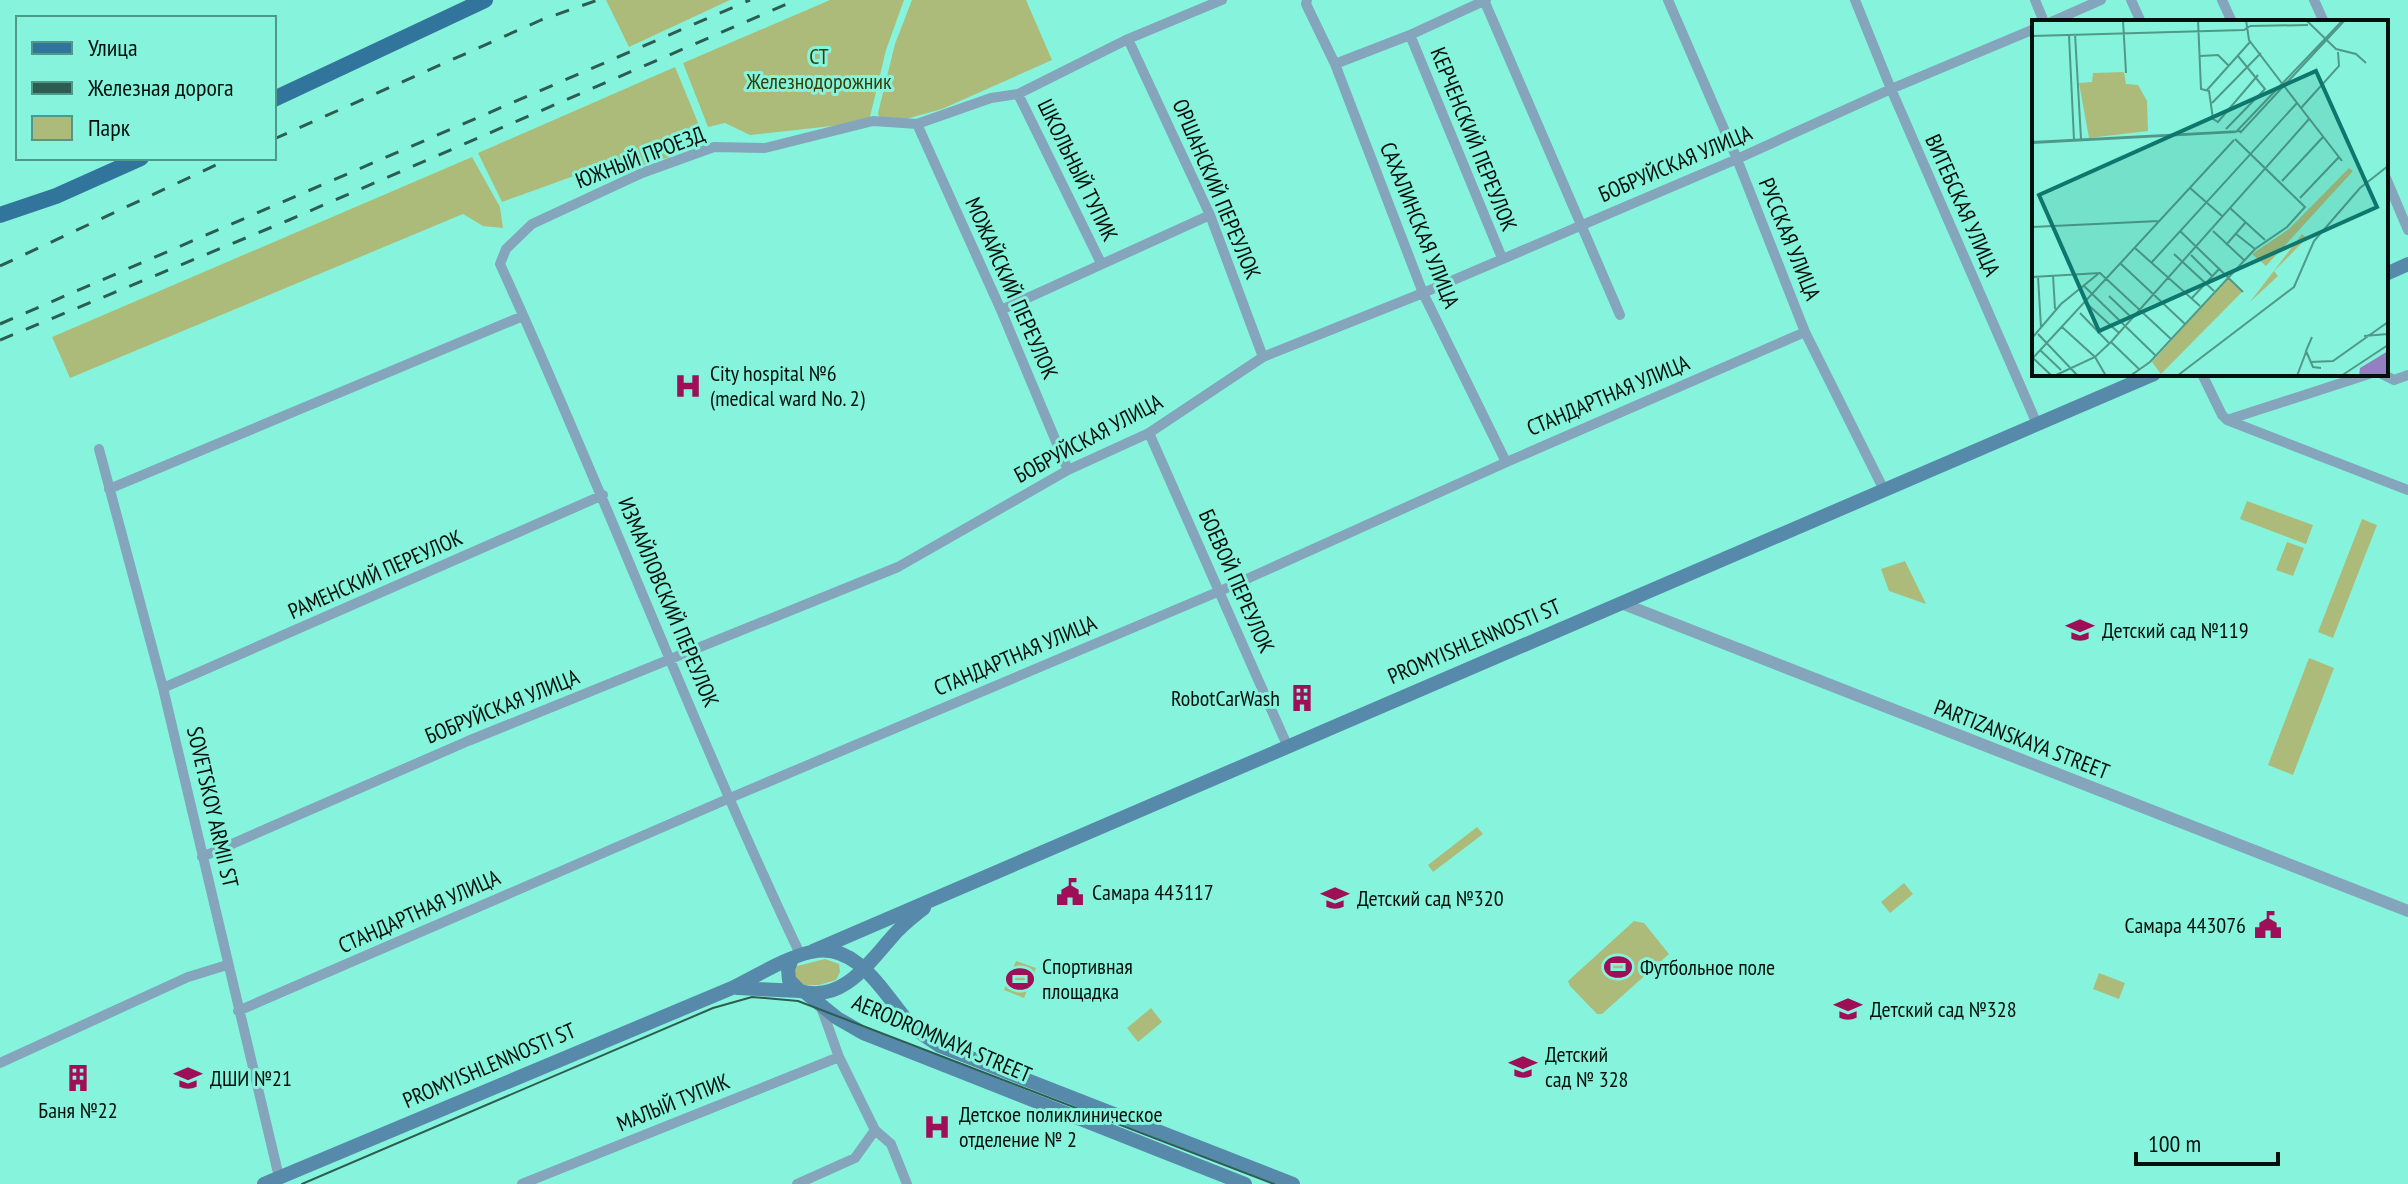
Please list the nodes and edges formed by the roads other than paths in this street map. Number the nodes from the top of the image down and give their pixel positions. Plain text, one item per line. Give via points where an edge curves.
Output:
1 (485, 0) edge
2 (1222, 0) edge
3 (1307, 0) edge
4 (1485, 0) edge
5 (1668, 0) edge
6 (1855, 0) edge
7 (2035, 0) edge
8 (2101, 0) edge
9 (2131, 0) edge
10 (2222, 0) edge
11 (2314, 0) edge
12 (2043, 20) edge
13 (2056, 20) edge
14 (2140, 20) edge
15 (2231, 20) edge
16 (2323, 20) edge
17 (2032, 30) edge
18 (1410, 35) junction
19 (1128, 39) junction
20 (1335, 64) junction
21 (1891, 89) junction
22 (1018, 94) junction
23 (276, 98) edge
24 (917, 124) junction
25 (1737, 159) junction
26 (137, 160) edge
27 (2388, 183) edge
28 (0, 215) edge
29 (1210, 215) junction
30 (1580, 225) junction
31 (2408, 230) edge
32 (1502, 258) junction
33 (1101, 263) junction
34 (500, 264) joint
35 (2408, 264) edge
36 (2388, 273) edge
37 (1423, 293) junction
38 (1001, 310) junction
39 (1620, 315) dead end
40 (523, 316) junction
41 (1805, 332) junction
42 (1263, 357) junction
43 (2408, 375) edge
44 (2149, 376) edge
45 (2203, 376) edge
46 (2363, 376) edge
47 (2386, 376) edge
48 (2227, 420) junction
49 (2037, 424) junction
50 (1149, 433) junction
51 (99, 449) dead end
52 (1506, 462) junction
53 (1068, 470) junction
54 (1883, 488) junction
55 (109, 489) junction
56 (2408, 490) edge
57 (603, 495) junction
58 (1220, 591) junction
59 (1621, 603) junction
60 (672, 660) junction
61 (163, 688) junction
62 (1287, 745) junction
63 (730, 798) junction
64 (202, 857) junction
65 (938, 897) junction
66 (2408, 911) edge
67 (808, 954) junction
68 (227, 965) junction
69 (864, 970) junction
70 (839, 987) junction
71 (732, 988) junction
72 (803, 992) junction
73 (821, 1007) junction
74 (238, 1011) junction
75 (839, 1057) junction
76 (0, 1063) edge
77 (875, 1130) junction
78 (278, 1182) edge
79 (264, 1184) edge
80 (522, 1184) edge
81 (797, 1184) edge
82 (907, 1184) edge
83 (1245, 1184) edge
84 (1293, 1184) edge

1 - 23 main road
2 - 19 street, ЮЖНЫЙ ПРОЕЗД
3 - 20 street, САХАЛИНСКАЯ УЛИЦА
4 - 18 street
4 - 30 street
5 - 25 street, РУССКАЯ УЛИЦА
6 - 21 street, ВИТЕБСКАЯ УЛИЦА
7 - 12 street
8 - 13 street
9 - 14 street
10 - 15 street
11 - 16 street
17 - 21 street, БОБРУЙСКАЯ УЛИЦА
18 - 20 street
18 - 32 street, КЕРЧЕНСКИЙ ПЕРЕУЛОК
19 - 22 street, ЮЖНЫЙ ПРОЕЗД
19 - 29 street, ОРШАНСКИЙ ПЕРЕУЛОК
20 - 37 street, САХАЛИНСКАЯ УЛИЦА
21 - 25 street, БОБРУЙСКАЯ УЛИЦА
21 - 49 street, ВИТЕБСКАЯ УЛИЦА
22 - 24 street, ЮЖНЫЙ ПРОЕЗД
22 - 33 street, ШКОЛЬНЫЙ ТУПИК
24 - 34 street, ЮЖНЫЙ ПРОЕЗД via 873,121 765,148 714,147 642,173 532,224 506,249
24 - 38 street, МОЖАЙСКИЙ ПЕРЕУЛОК
25 - 30 street, БОБРУЙСКАЯ УЛИЦА
25 - 41 street, РУССКАЯ УЛИЦА
26 - 28 main road
27 - 31 street
29 - 33 street
29 - 42 street, ОРШАНСКИЙ ПЕРЕУЛОК
30 - 32 street, БОБРУЙСКАЯ УЛИЦА
30 - 39 street
32 - 37 street, БОБРУЙСКАЯ УЛИЦА
33 - 38 street
34 - 40 street, ИЗМАЙЛОВСКИЙ ПЕРЕУЛОК
35 - 36 main road
37 - 42 street, БОБРУЙСКАЯ УЛИЦА
37 - 52 street, САХАЛИНСКАЯ УЛИЦА
38 - 53 street, МОЖАЙСКИЙ ПЕРЕУЛОК
40 - 55 street
40 - 57 street, ИЗМАЙЛОВСКИЙ ПЕРЕУЛОК
41 - 52 street, СТАНДАРТНАЯ УЛИЦА
41 - 54 street, РУССКАЯ УЛИЦА
42 - 50 street, БОБРУЙСКАЯ УЛИЦА
43 - 47 street via 2394,380
44 - 49 main road, PROMYISHLENNOSTI ST
45 - 48 street
46 - 48 street
48 - 56 street
49 - 54 main road, PROMYISHLENNOSTI ST
50 - 53 street, БОБРУЙСКАЯ УЛИЦА
50 - 58 street, БОЕВОЙ ПЕРЕУЛОК
51 - 55 street, SOVETSKOY ARMII ST
52 - 58 street, СТАНДАРТНАЯ УЛИЦА
53 - 60 street, БОБРУЙСКАЯ УЛИЦА via 898,567
54 - 59 main road, PROMYISHLENNOSTI ST
55 - 61 street, SOVETSKOY ARMII ST
57 - 60 street, ИЗМАЙЛОВСКИЙ ПЕРЕУЛОК
57 - 61 street, РАМЕНСКИЙ ПЕРЕУЛОК
58 - 62 street, БОЕВОЙ ПЕРЕУЛОК
58 - 63 street, СТАНДАРТНАЯ УЛИЦА
59 - 62 main road, PROMYISHLENNOSTI ST
59 - 66 street, PARTIZANSKAYA STREET
60 - 63 street, ИЗМАЙЛОВСКИЙ ПЕРЕУЛОК
60 - 64 street, БОБРУЙСКАЯ УЛИЦА via 468,741
61 - 64 street, SOVETSKOY ARMII ST
62 - 65 main road, PROMYISHLENNOSTI ST
63 - 67 street, ИЗМАЙЛОВСКИЙ ПЕРЕУЛОК
63 - 74 street, СТАНДАРТНАЯ УЛИЦА
64 - 68 street, SOVETSKOY ARMII ST
65 - 67 main road, PROMYISHLENNOSTI ST
65 - 69 main road
67 - 69 main road via 847,957
67 - 70 main road via 843,958 847,974
67 - 71 main road, PROMYISHLENNOSTI ST
67 - 72 main road via 787,975
68 - 74 street, SOVETSKOY ARMII ST
68 - 76 street via 188,977
69 - 70 main road
69 - 84 main road, AERODROMNAYA STREET via 911,1024 940,1046
70 - 72 main road, PROMYISHLENNOSTI ST
71 - 72 main road, PROMYISHLENNOSTI ST
71 - 78 main road, PROMYISHLENNOSTI ST
72 - 73 main road, AERODROMNAYA STREET
73 - 75 street
73 - 83 main road, AERODROMNAYA STREET via 849,1027
74 - 78 street, SOVETSKOY ARMII ST
75 - 77 street
75 - 80 street, МАЛЫЙ ТУПИК
77 - 81 street via 855,1158
77 - 82 street via 891,1144
78 - 79 main road, PROMYISHLENNOSTI ST

